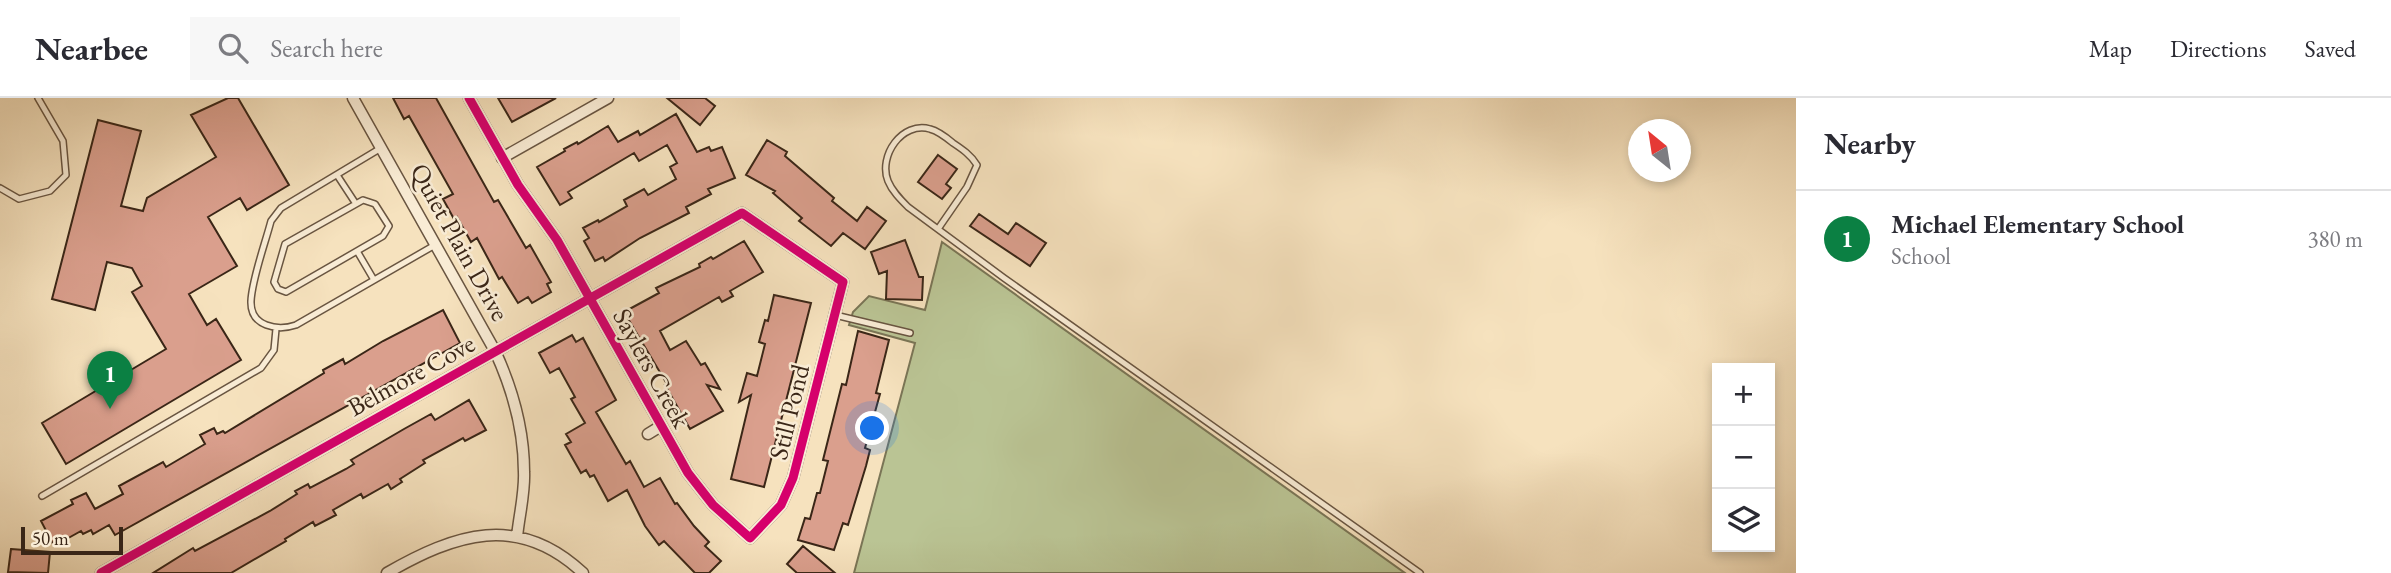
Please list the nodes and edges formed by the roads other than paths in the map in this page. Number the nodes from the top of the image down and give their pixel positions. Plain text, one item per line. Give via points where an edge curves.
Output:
1 (37, 98) edge
2 (353, 98) edge
3 (469, 98) edge
4 (608, 98) edge
5 (381, 148) junction
6 (502, 158) junction
7 (337, 175) junction
8 (0, 188) edge
9 (356, 204) junction
10 (938, 229) junction
11 (436, 245) junction
12 (357, 251) junction
13 (374, 280) junction
14 (843, 282) joint
15 (590, 299) junction
16 (835, 315) junction
17 (276, 329) junction
18 (910, 333) dead end
19 (495, 351) junction
20 (661, 426) junction
21 (648, 434) dead end
22 (42, 496) dead end
23 (517, 537) junction
24 (750, 538) joint
25 (101, 573) edge
26 (387, 573) edge
27 (583, 573) edge
28 (1420, 573) edge

1 - 8 lane via 63,141 66,175 50,191 19,199
2 - 5 street, Quiet Plain Drive
3 - 6 street, Saylers Creek
4 - 6 street
5 - 7 lane
5 - 11 street, Quiet Plain Drive
6 - 15 street, Saylers Creek
7 - 9 lane
7 - 17 lane via 281,208 271,220 251,302 261,322
9 - 12 lane via 363,200 375,204 389,226 383,236
9 - 12 lane via 285,244 274,282 286,292
10 - 10 lane via 908,206 887,180 885,164 890,149 915,128 944,136 976,165
10 - 28 lane
11 - 13 lane
11 - 19 street, Quiet Plain Drive
12 - 13 lane
13 - 17 lane via 296,326
14 - 15 street, Belmore Cove via 742,213
14 - 16 street, Still Pond
15 - 19 street, Belmore Cove
15 - 20 street, Saylers Creek
16 - 18 lane
16 - 24 street, Still Pond via 789,492
17 - 22 lane via 274,350 261,368
19 - 23 street, Quiet Plain Drive via 517,406 522,436 524,474
19 - 25 street, Belmore Cove
20 - 21 street, Saylers Creek
20 - 24 street, Saylers Creek via 700,491
23 - 26 street via 469,537
23 - 27 street via 544,545

